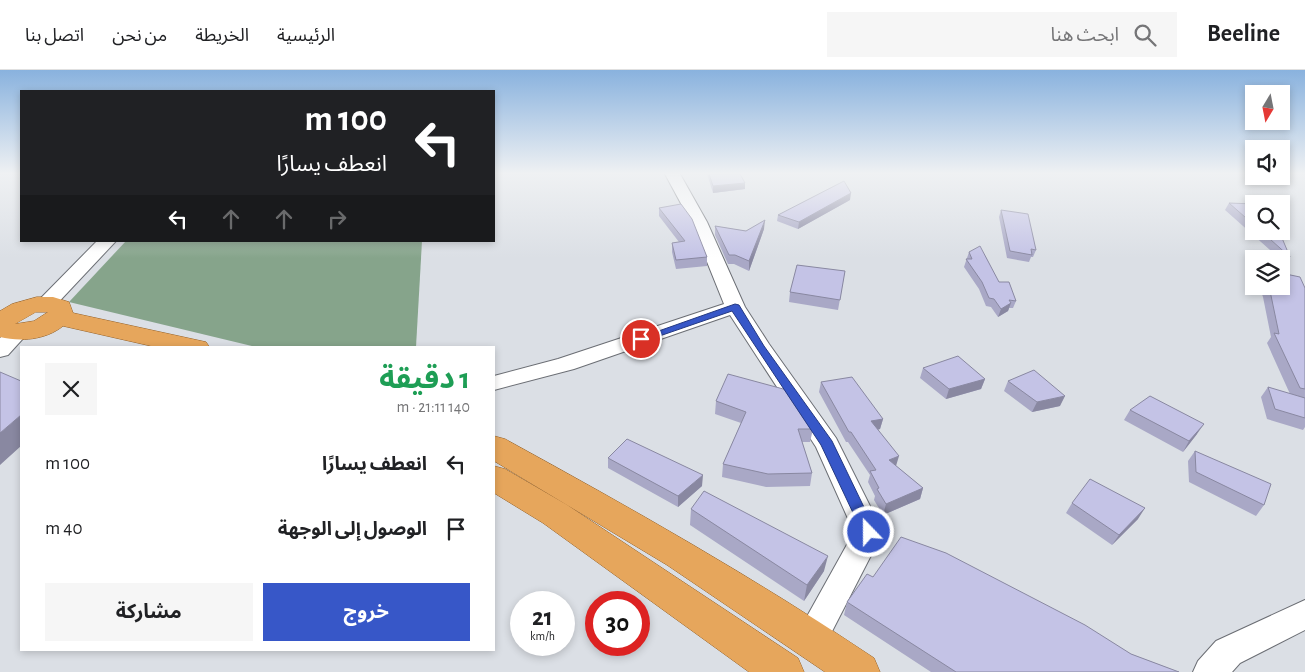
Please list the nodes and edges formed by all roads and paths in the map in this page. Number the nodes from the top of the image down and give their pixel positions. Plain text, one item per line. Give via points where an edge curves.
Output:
1 (688, 202) edge
2 (106, 242) edge
3 (735, 307) junction
4 (23, 317) edge
5 (110, 346) edge
6 (186, 346) edge
7 (0, 350) edge
8 (495, 383) edge
9 (495, 447) edge
10 (495, 479) edge
11 (1305, 614) edge
12 (811, 638) junction
13 (782, 672) edge
14 (859, 672) edge
15 (1210, 672) edge

1 - 3 street
2 - 4 street
3 - 8 street via 566,364
3 - 12 street via 827,444 869,532
4 - 5 highway
4 - 6 highway
4 - 7 street
9 - 12 highway via 598,506
10 - 13 highway via 556,514
11 - 15 street via 1228,652
12 - 14 highway

